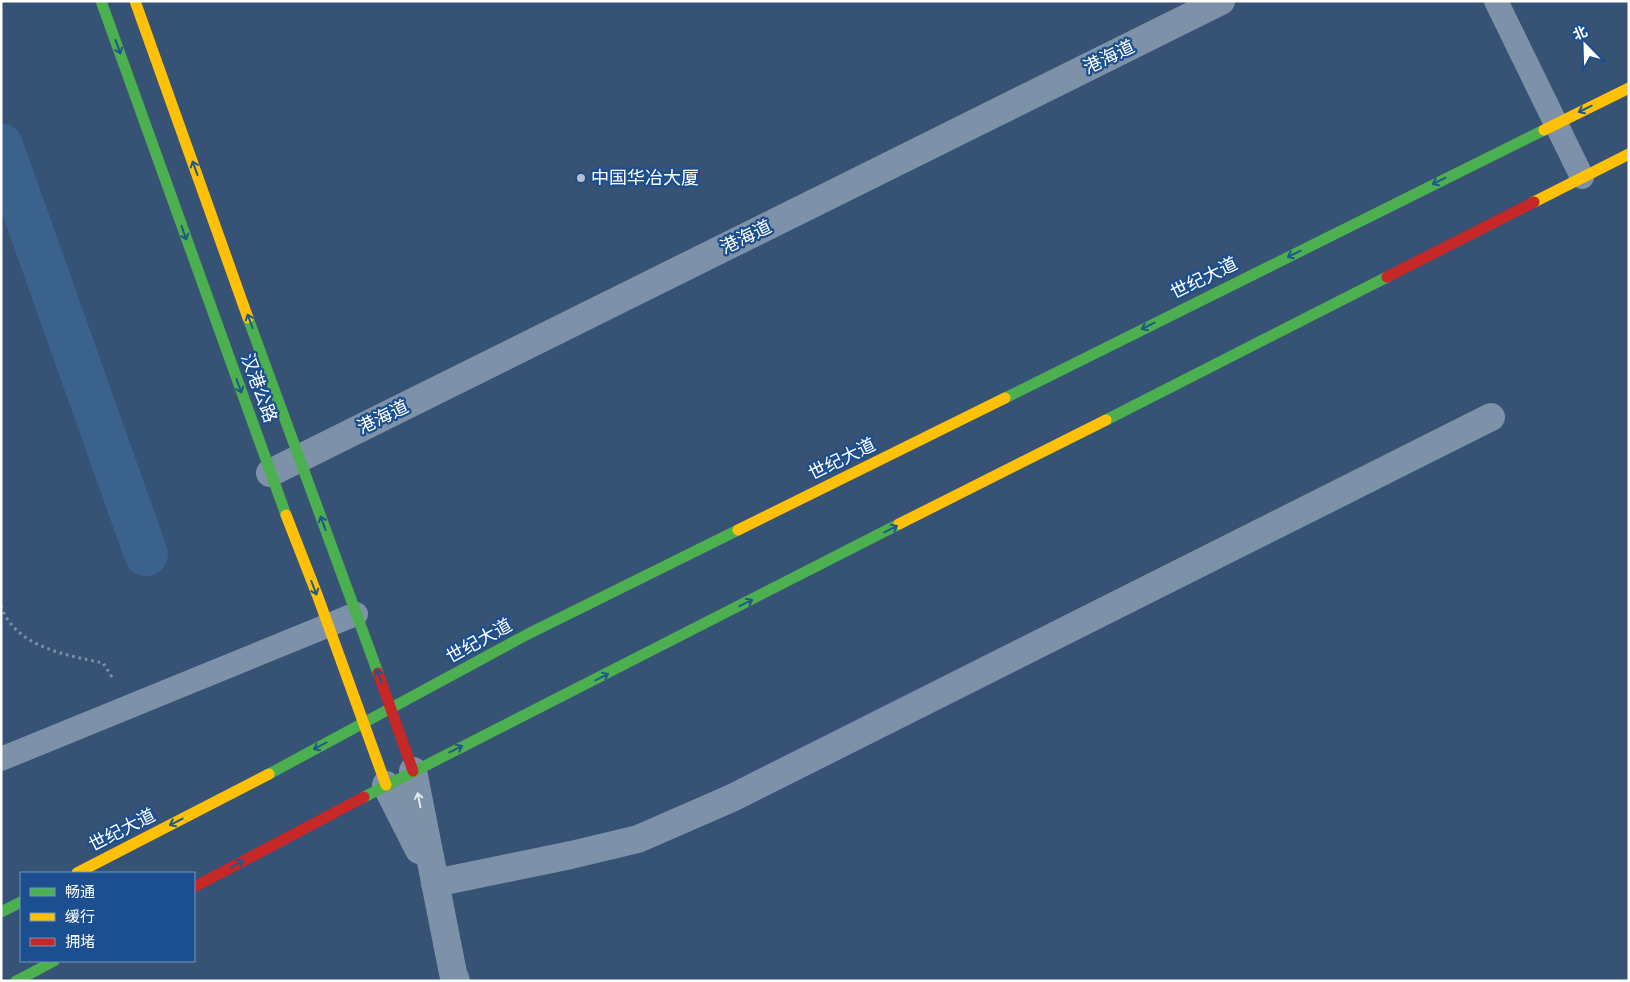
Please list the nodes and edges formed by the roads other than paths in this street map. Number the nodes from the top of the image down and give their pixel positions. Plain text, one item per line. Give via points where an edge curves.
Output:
1 (102, 1) edge
2 (134, 1) edge
3 (1222, 1) edge
4 (1496, 1) edge
5 (1629, 88) edge
6 (1556, 123) junction
7 (1629, 154) edge
8 (1582, 177) junction
9 (1491, 417) dead end
10 (299, 458) junction
11 (270, 473) junction
12 (356, 614) junction
13 (327, 624) junction
14 (392, 709) junction
15 (363, 723) junction
16 (1, 759) edge
17 (413, 771) junction
18 (386, 786) junction
19 (78, 872) edge
20 (435, 882) junction
21 (195, 886) edge
22 (20, 902) edge
23 (1, 912) edge
24 (52, 962) edge
25 (16, 981) edge
26 (456, 981) edge

1 -> 11 main road, 汉港公路
10 -> 2 main road, 汉港公路
3 - 10 street, 港海道
4 - 6 lane
5 -> 6 main road, 世纪大道
6 - 8 lane
6 -> 14 main road, 世纪大道 via 537,630
7 - 8 main road
17 -> 8 main road
9 - 20 street via 732,798 638,840
10 - 11 street, 港海道
12 -> 10 main road, 汉港公路
11 -> 13 main road, 汉港公路
12 - 13 lane
14 -> 12 main road, 汉港公路
13 - 15 main road, 汉港公路
13 - 16 lane
14 - 15 main road, 世纪大道
14 - 17 main road, 汉港公路
15 - 18 main road, 汉港公路
15 -> 19 main road, 世纪大道
17 - 18 main road
20 -> 17 street
18 - 20 street
21 -> 18 main road
20 - 26 street
22 - 23 main road
24 - 25 main road

